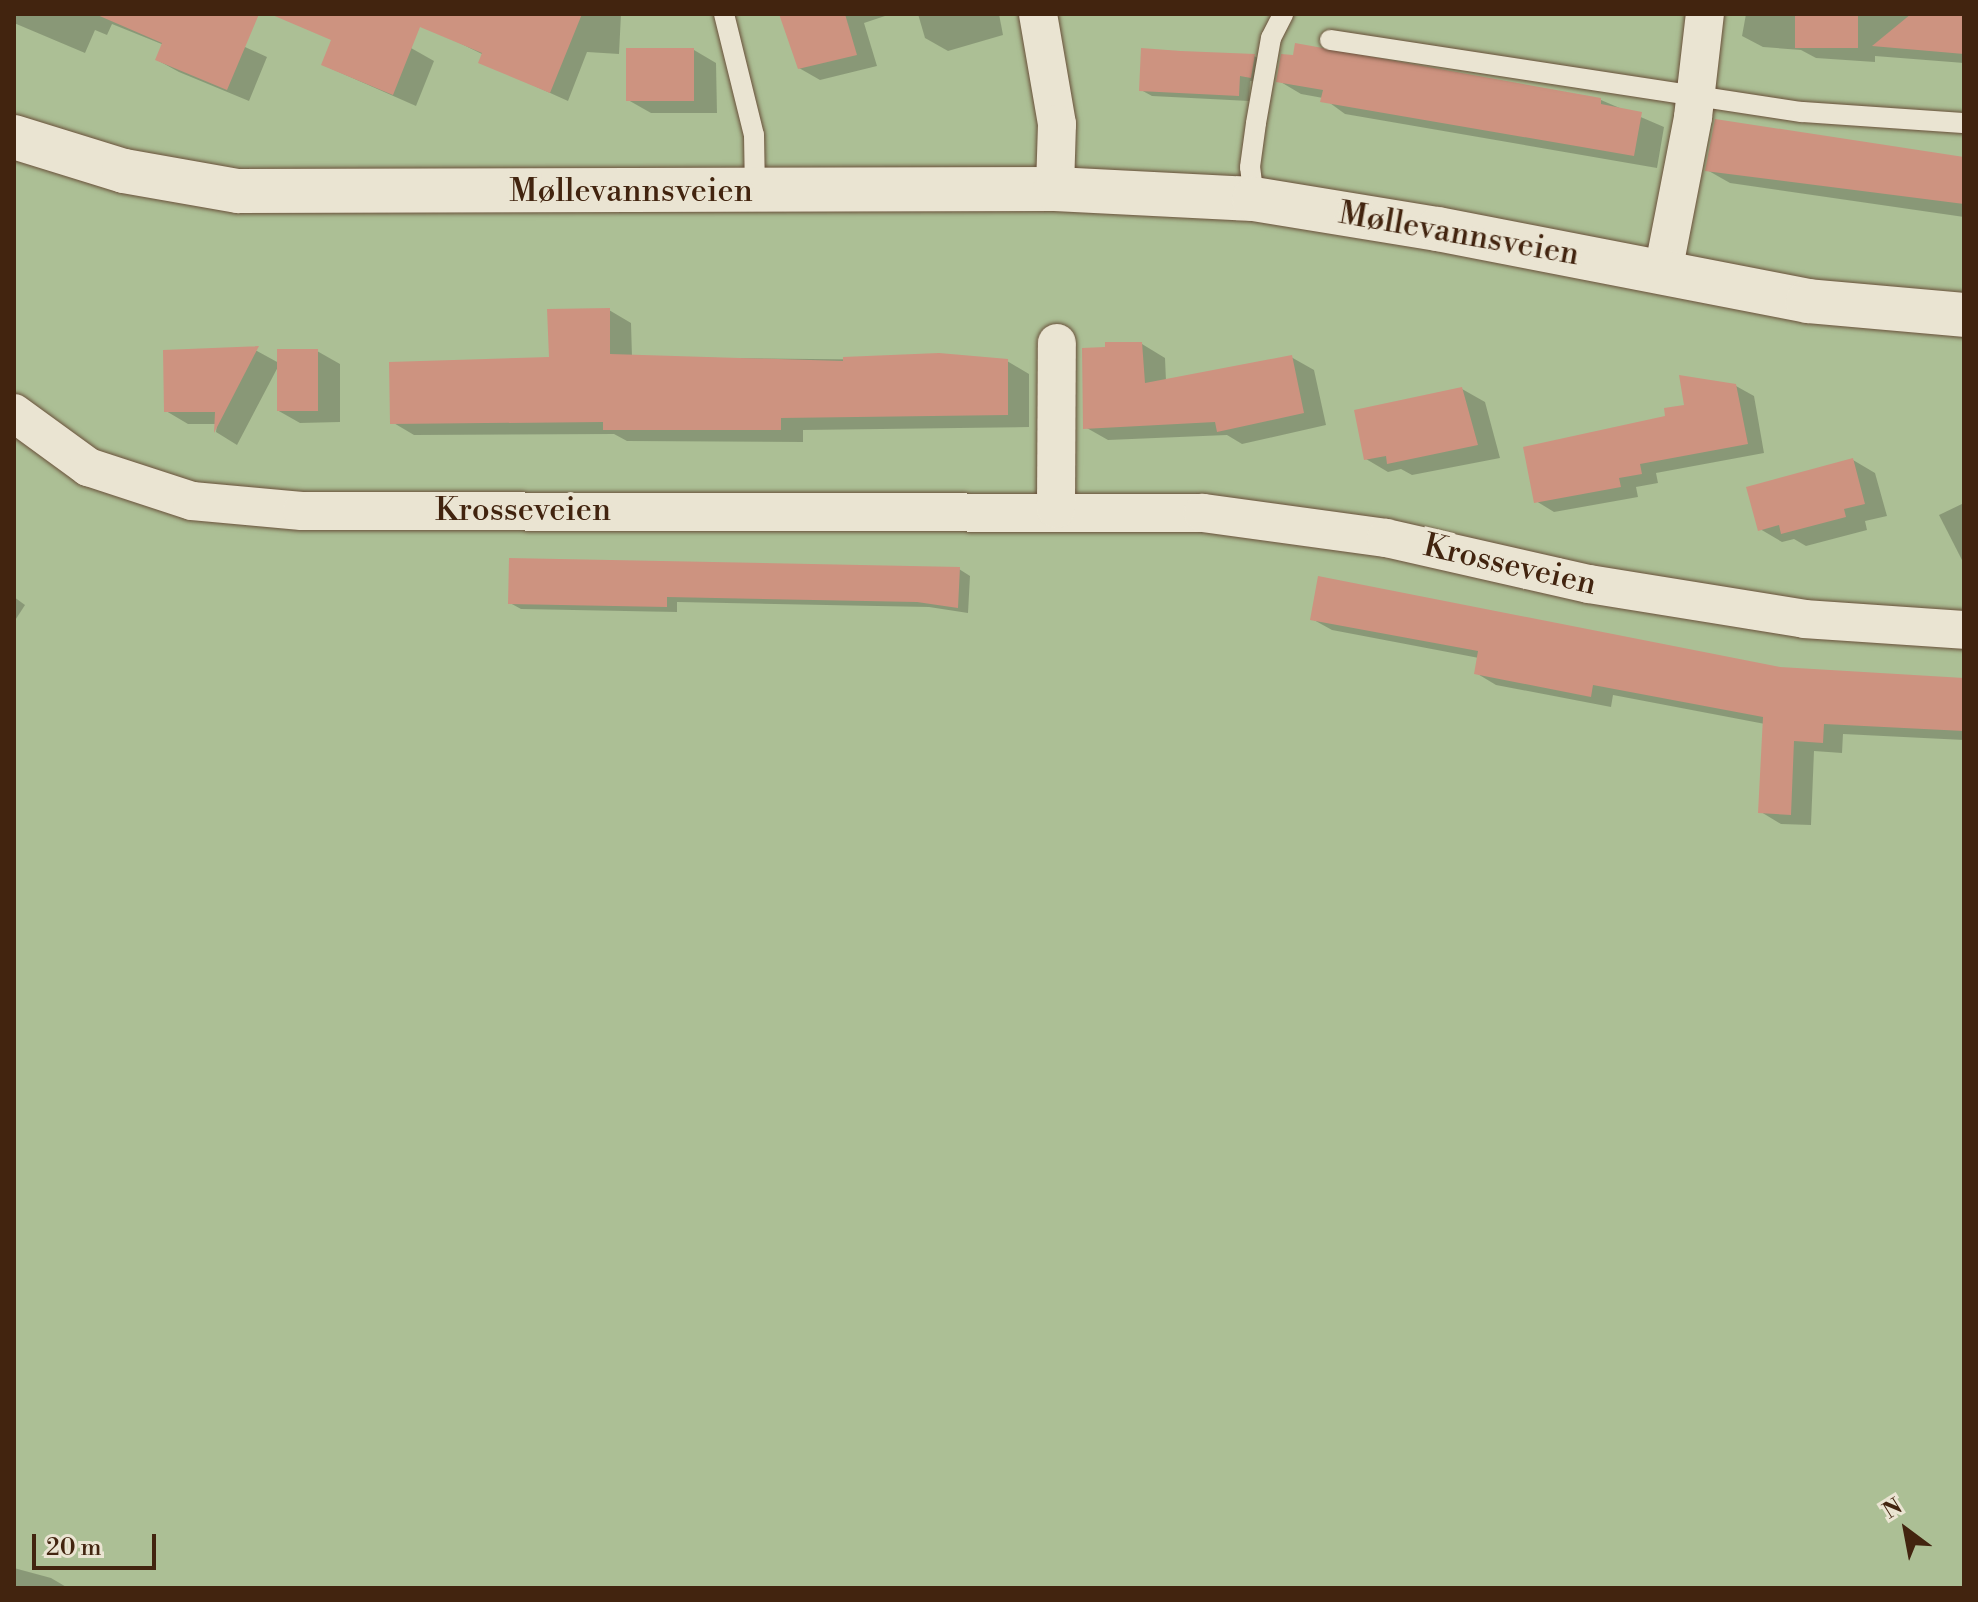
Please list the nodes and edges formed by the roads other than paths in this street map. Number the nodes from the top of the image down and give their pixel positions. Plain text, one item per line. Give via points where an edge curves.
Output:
1 (724, 14) edge
2 (1038, 14) edge
3 (1283, 14) edge
4 (1705, 14) edge
5 (1330, 40) dead end
6 (1694, 95) junction
7 (1964, 123) edge
8 (14, 137) edge
9 (1055, 189) junction
10 (755, 190) junction
11 (1254, 199) junction
12 (1663, 272) junction
13 (1964, 315) edge
14 (1057, 343) dead end
15 (23, 434) edge
16 (1056, 509) junction
17 (1964, 630) edge

1 - 10 lane via 754,135
2 - 9 street via 1057,124
3 - 11 lane via 1271,38 1256,123 1250,167
4 - 6 street
5 - 6 lane
6 - 7 lane via 1802,112
6 - 12 street
8 - 10 main road, Møllevannsveien via 124,171 238,191
9 - 10 main road, Møllevannsveien
9 - 11 main road, Møllevannsveien
11 - 12 main road, Møllevannsveien
12 - 13 main road, Møllevannsveien via 1808,301
14 - 16 street
15 - 16 street, Krosseveien via 88,467 148,489 192,501 302,511 1010,514
16 - 17 street, Krosseveien via 1203,513 1287,522 1463,552 1589,584 1804,619

